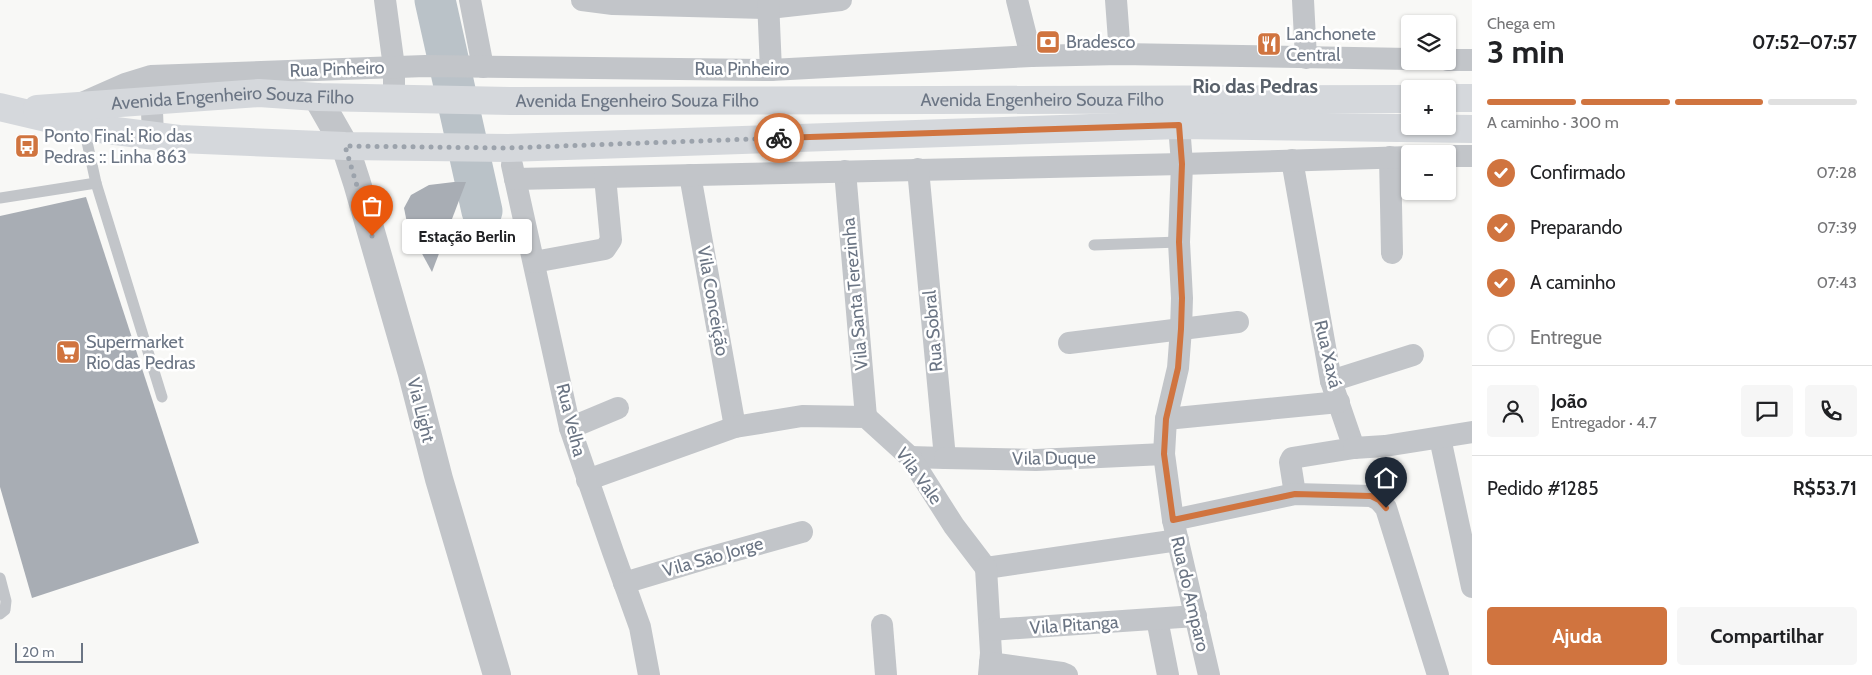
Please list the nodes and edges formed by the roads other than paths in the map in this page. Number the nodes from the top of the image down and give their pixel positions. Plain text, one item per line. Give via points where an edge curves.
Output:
1 (385, 0) edge
2 (470, 0) edge
3 (582, 0) edge
4 (841, 0) edge
5 (1017, 0) edge
6 (1116, 0) edge
7 (1303, 0) edge
8 (613, 2) edge
9 (768, 4) edge
10 (1120, 54) junction
11 (1031, 56) junction
12 (1306, 58) junction
13 (1401, 59) edge
14 (1456, 60) edge
15 (1472, 60) edge
16 (394, 67) junction
17 (473, 67) junction
18 (771, 70) junction
19 (151, 89) junction
20 (317, 97) junction
21 (1456, 98) edge
22 (1472, 98) edge
23 (398, 99) junction
24 (1401, 99) edge
25 (8, 109) edge
26 (81, 116) junction
27 (1179, 125) junction
28 (1472, 130) edge
29 (153, 137) junction
30 (345, 146) junction
31 (1456, 156) edge
32 (1472, 156) edge
33 (1400, 157) edge
34 (1292, 160) junction
35 (515, 162) junction
36 (1182, 164) junction
37 (918, 169) junction
38 (845, 171) junction
39 (690, 175) junction
40 (605, 177) junction
41 (96, 183) junction
42 (0, 198) edge
43 (1179, 242) junction
44 (1094, 245) dead end
45 (1392, 253) dead end
46 (534, 262) junction
47 (1238, 322) dead end
48 (1181, 329) junction
49 (1069, 343) dead end
50 (1413, 355) dead end
51 (1331, 381) junction
52 (162, 397) dead end
53 (1339, 402) junction
54 (618, 408) dead end
55 (866, 417) junction
56 (1166, 419) junction
57 (735, 427) junction
58 (570, 428) junction
59 (1472, 432) edge
60 (1440, 438) junction
61 (1354, 448) junction
62 (1164, 454) junction
63 (910, 457) junction
64 (945, 458) junction
65 (587, 480) junction
66 (1295, 494) junction
67 (1176, 530) junction
68 (802, 532) dead end
69 (986, 568) junction
70 (0, 578) edge
71 (624, 583) junction
72 (1472, 587) edge
73 (0, 614) edge
74 (1196, 616) junction
75 (1158, 619) junction
76 (882, 625) dead end
77 (990, 630) junction
78 (990, 669) edge
79 (496, 675) edge
80 (649, 675) edge
81 (886, 675) edge
82 (1067, 675) edge
83 (1168, 675) edge
84 (1209, 675) edge
85 (1438, 675) edge

1 - 16 street
2 - 17 street
3 - 8 street
4 - 9 street
5 - 11 street
6 - 10 street
7 - 12 street
8 - 9 street
9 - 18 street
10 - 11 street, Rua Pinheiro
10 - 12 street, Rua Pinheiro
11 - 18 street, Rua Pinheiro
12 - 13 street, Rua Pinheiro
14 - 15 street
16 - 17 street, Rua Pinheiro
16 - 19 street, Rua Pinheiro
16 - 23 street
17 - 18 street, Rua Pinheiro
19 - 20 main road, Avenida Engenheiro Souza Filho
19 - 26 main road, Avenida Engenheiro Souza Filho
19 - 29 street
20 - 23 main road, Avenida Engenheiro Souza Filho
20 - 30 street, Via Light
21 - 22 main road
23 - 24 main road, Avenida Engenheiro Souza Filho
25 - 26 main road, Avenida Engenheiro Souza Filho
26 - 29 main road, Avenida Engenheiro Souza Filho
26 - 41 lane
27 - 28 main road, Avenida Engenheiro Souza Filho
27 - 35 main road, Avenida Engenheiro Souza Filho
27 - 36 street, Rua do Amparo
29 - 30 main road, Avenida Engenheiro Souza Filho
30 - 35 main road, Avenida Engenheiro Souza Filho via 409,146
30 - 79 street, Via Light
31 - 32 street
33 - 34 street
33 - 45 street
34 - 36 street
34 - 51 street, Rua Xaxá
35 - 40 street
35 - 46 street, Rua Velha
36 - 37 street
36 - 43 street, Rua do Amparo
37 - 38 street
37 - 64 street, Rua Sobral
38 - 39 street
38 - 55 street, Vila Santa Terezinha
39 - 40 street
39 - 57 street, Vila Conceição
40 - 46 street via 610,244 605,249
41 - 42 lane
41 - 52 lane
43 - 44 lane
43 - 48 street, Rua do Amparo
46 - 58 street, Rua Velha
47 - 48 street
48 - 49 street
48 - 56 street, Rua do Amparo via 1178,368
50 - 51 street
51 - 53 street, Rua Xaxá
53 - 56 street
53 - 61 street, Rua Xaxá
54 - 58 street
55 - 57 street via 802,416
55 - 63 street, Vila Vale
56 - 62 street, Rua do Amparo
57 - 65 street
58 - 65 street, Rua Velha
59 - 60 street
60 - 61 street
60 - 72 street
61 - 66 street via 1292,458
62 - 64 street, Vila Duque via 1036,460
62 - 67 street, Rua do Amparo
63 - 64 street
63 - 69 street, Vila Vale via 954,526
65 - 71 street, Rua Velha
66 - 67 street
66 - 85 street via 1371,496 1386,508
67 - 69 street
67 - 74 street, Rua do Amparo
68 - 71 street, Vila São Jorge
69 - 77 street
70 - 73 lane via 6,601 5,610
71 - 80 street, Rua Velha via 640,626
74 - 75 street, Vila Pitanga
74 - 84 street, Rua do Amparo
75 - 77 street, Vila Pitanga
75 - 83 street
76 - 81 street
77 - 78 street
78 - 82 street

